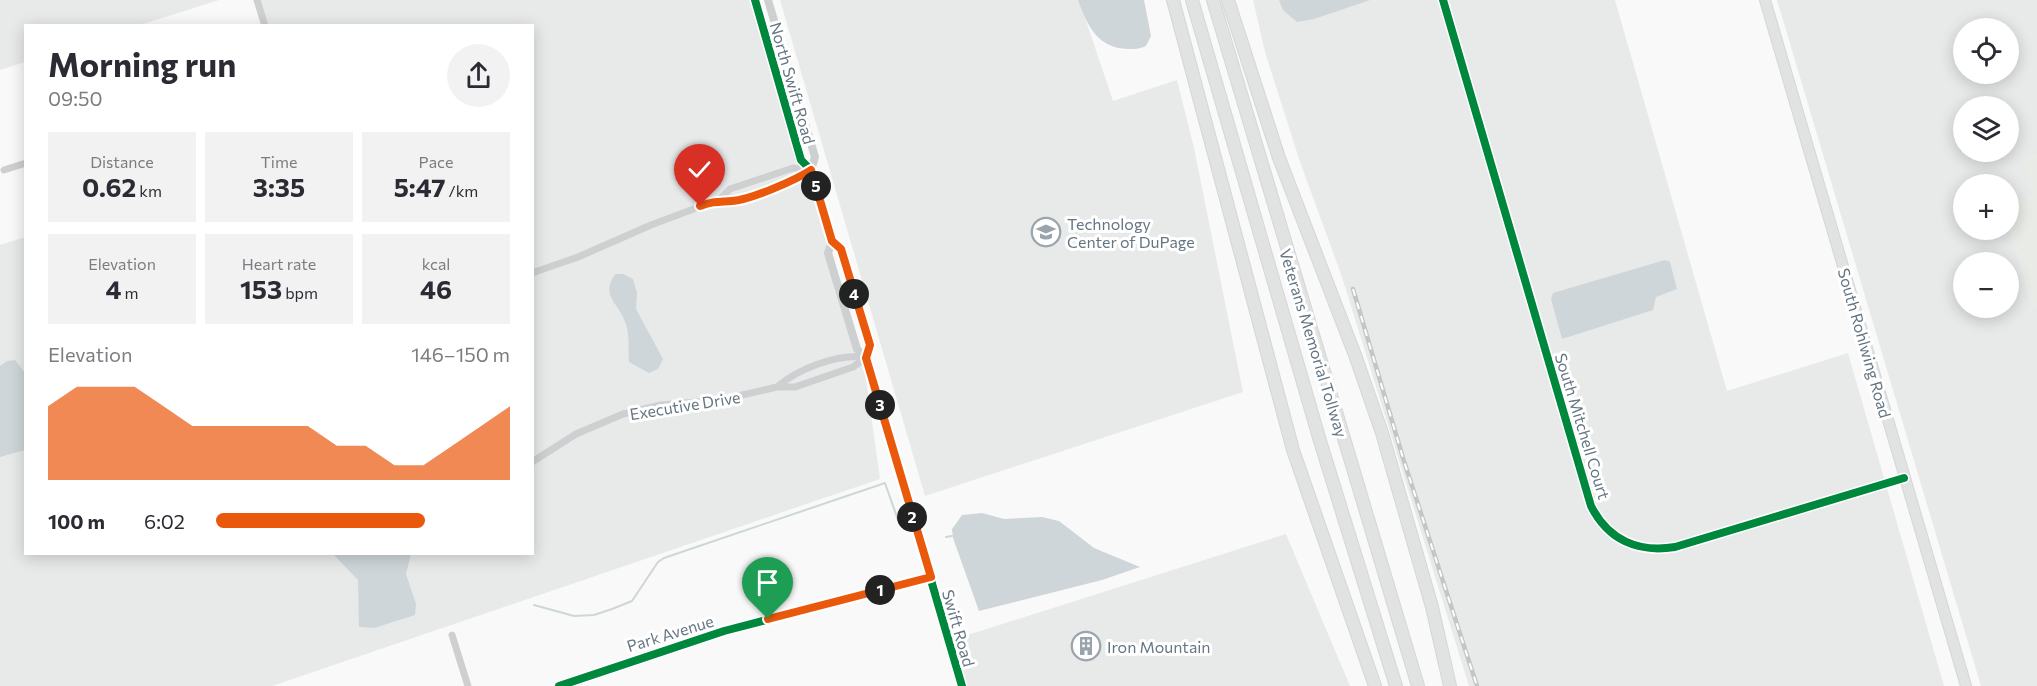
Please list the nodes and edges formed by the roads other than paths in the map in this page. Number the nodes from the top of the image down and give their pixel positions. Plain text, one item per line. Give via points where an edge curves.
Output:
1 (258, 0) edge
2 (755, 0) edge
3 (768, 0) edge
4 (1169, 0) edge
5 (1173, 0) edge
6 (1192, 0) edge
7 (1213, 0) edge
8 (1228, 0) edge
9 (1233, 0) edge
10 (1443, 0) edge
11 (1765, 0) edge
12 (264, 24) edge
13 (1189, 58) junction
14 (1251, 76) junction
15 (24, 164) edge
16 (4, 170) dead end
17 (811, 170) junction
18 (720, 199) junction
19 (832, 241) junction
20 (534, 272) edge
21 (866, 358) junction
22 (777, 387) junction
23 (534, 461) edge
24 (1904, 478) junction
25 (931, 577) junction
26 (452, 634) dead end
27 (468, 686) edge
28 (559, 686) edge
29 (962, 686) edge
30 (1375, 686) edge
31 (1396, 686) edge
32 (1418, 686) edge
33 (1450, 686) edge
34 (1966, 686) edge

1 - 12 street
2 - 17 street, North Swift Road via 801,160
3 - 17 street, North Swift Road via 814,157
4 - 13 highway
5 - 13 highway
6 - 31 highway, Veterans Memorial Tollway via 1320,441
7 - 32 highway, Veterans Memorial Tollway
8 - 14 highway
9 - 14 highway
10 - 24 street, South Mitchell Court via 1591,506 1606,528 1622,542 1639,547 1675,547
11 - 24 main road, South Rohlwing Road
13 - 30 highway via 1293,450
14 - 33 highway via 1382,433 1432,607
15 - 16 street
17 - 18 street via 797,180 733,201
17 - 18 street via 793,168 730,189
17 - 19 street
18 - 20 street
19 - 21 street via 828,253 857,349
19 - 21 street via 841,249 870,345
21 - 22 street, Executive Drive via 853,367 795,387
21 - 22 street, Executive Drive via 849,355 791,375
21 - 25 street, Swift Road
22 - 23 street, Executive Drive via 624,414 576,434
24 - 34 main road, South Rohlwing Road
25 - 28 street, Park Avenue via 724,631
25 - 29 street, Swift Road
26 - 27 street

